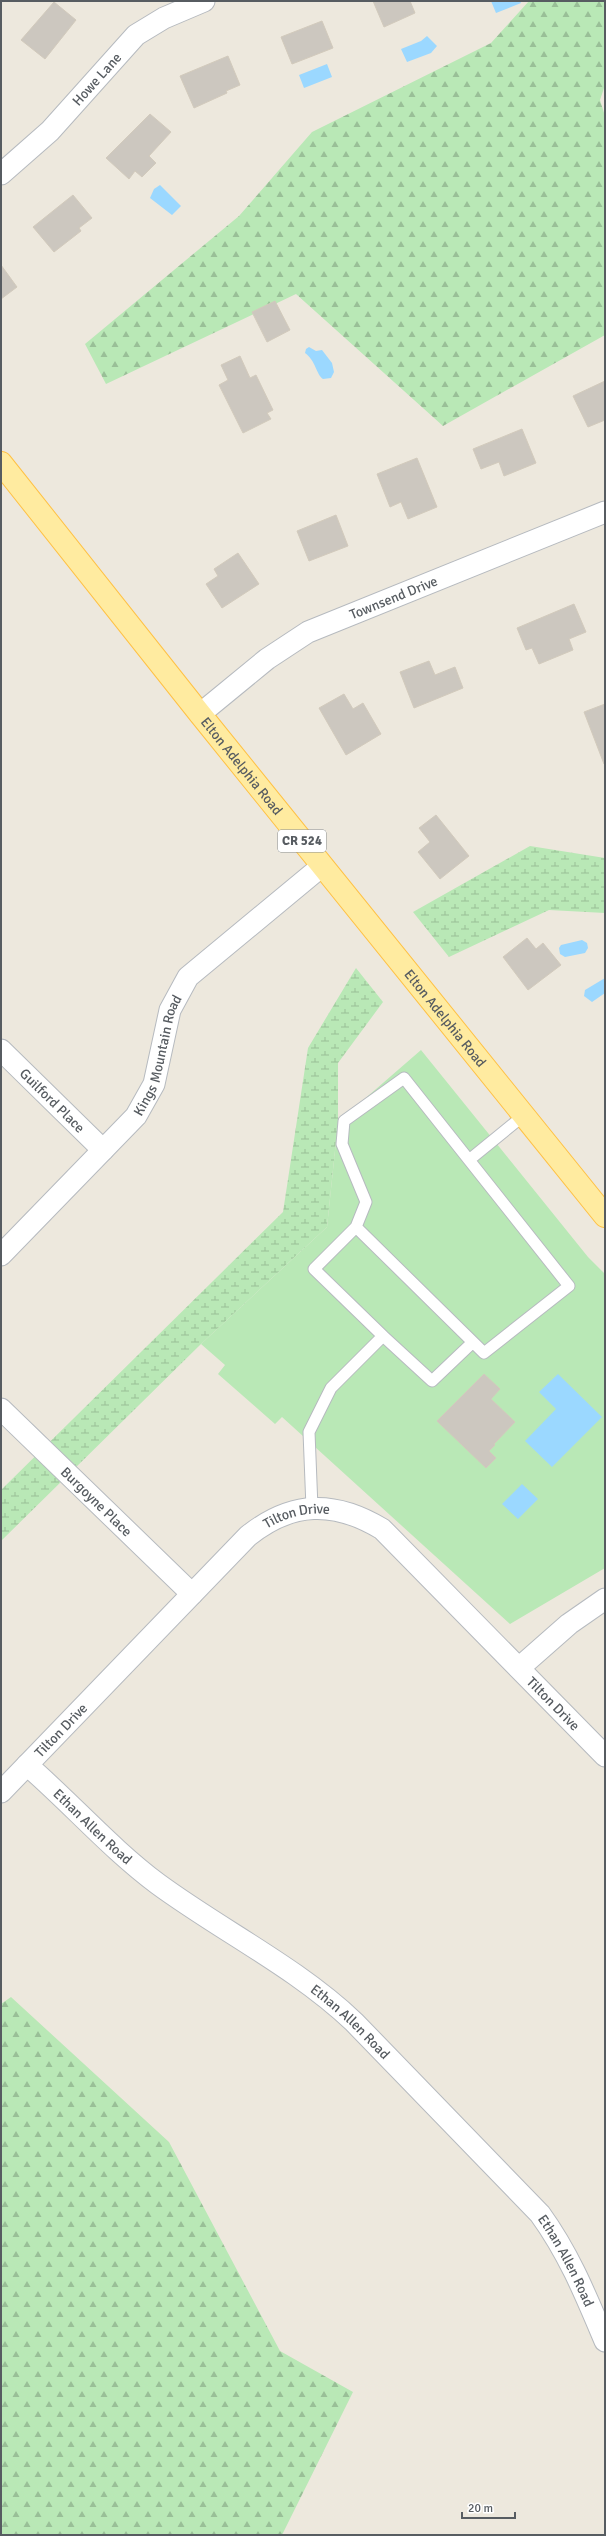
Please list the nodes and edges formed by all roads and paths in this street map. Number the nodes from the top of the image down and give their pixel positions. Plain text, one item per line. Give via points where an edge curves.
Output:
1 (204, 1) edge
2 (1, 174) edge
3 (4, 471) edge
4 (605, 512) edge
5 (200, 714) junction
6 (322, 866) junction
7 (1, 1050) edge
8 (523, 1116) junction
9 (104, 1150) junction
10 (469, 1160) junction
11 (602, 1206) edge
12 (356, 1227) junction
13 (1, 1254) edge
14 (383, 1336) junction
15 (473, 1342) junction
16 (1, 1409) edge
17 (312, 1508) junction
18 (192, 1594) junction
19 (605, 1599) edge
20 (519, 1668) junction
21 (605, 1756) edge
22 (28, 1765) junction
23 (1, 1792) edge
24 (605, 2340) edge

1 - 2 street, Howe Lane via 164,18 136,35 50,131
3 - 5 main road, Elton Adelphia Road / CR 524
4 - 5 street, Townsend Drive via 308,632 267,659
5 - 6 main road, Elton Adelphia Road / CR 524
6 - 8 main road, Elton Adelphia Road / CR 524
6 - 9 street, Kings Mountain Road via 188,977 170,1010 158,1070 149,1095 136,1116
7 - 9 street, Guilford Place
8 - 10 lane
8 - 11 main road, Elton Adelphia Road / CR 524
9 - 13 street, Kings Mountain Road
10 - 12 lane via 404,1078 344,1121 342,1144 366,1202
10 - 15 lane via 570,1286 484,1353
12 - 14 lane via 314,1269
12 - 15 lane
14 - 15 lane via 432,1381
14 - 17 lane via 331,1388 309,1432
16 - 18 street, Burgoyne Place
17 - 18 street, Tilton Drive via 291,1512 260,1527
17 - 20 street, Tilton Drive via 344,1511 362,1517 382,1529
18 - 22 street, Tilton Drive
19 - 20 street via 569,1624
20 - 21 street, Tilton Drive
22 - 23 street, Tilton Drive
22 - 24 street, Ethan Allen Road via 138,1868 336,2005 354,2022 540,2214 561,2243 577,2274

